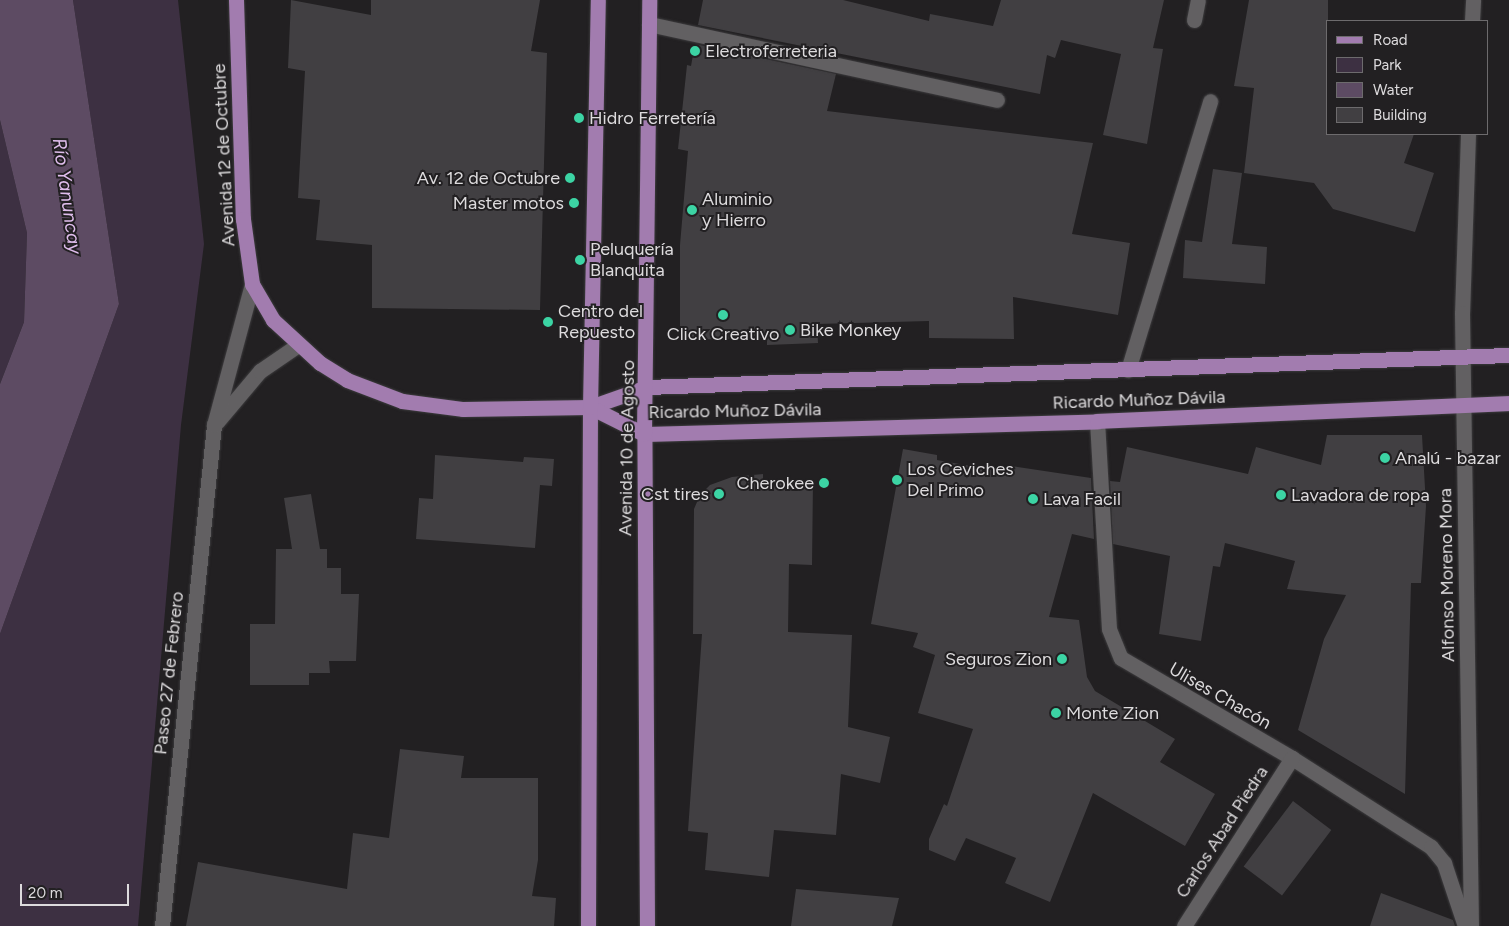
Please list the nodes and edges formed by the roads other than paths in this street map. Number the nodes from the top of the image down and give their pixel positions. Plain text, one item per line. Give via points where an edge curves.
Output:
1 (236, 0) edge
2 (598, 0) edge
3 (649, 0) edge
4 (1198, 0) edge
5 (1473, 0) edge
6 (1194, 20) dead end
7 (1472, 20) edge
8 (649, 24) junction
9 (997, 100) dead end
10 (1210, 101) dead end
11 (1468, 135) edge
12 (252, 284) junction
13 (298, 345) junction
14 (1509, 355) edge
15 (1463, 356) junction
16 (1128, 370) junction
17 (647, 387) junction
18 (1509, 403) edge
19 (1464, 404) junction
20 (590, 408) junction
21 (1097, 421) junction
22 (214, 425) junction
23 (644, 434) junction
24 (1292, 758) junction
25 (162, 926) edge
26 (588, 926) edge
27 (647, 926) edge
28 (1184, 926) edge
29 (1465, 926) edge
30 (1471, 926) edge

1 - 12 main road, Avenida 12 de Octubre via 243,219
2 - 20 main road, Avenida 10 de Agosto
3 - 8 main road, Avenida 10 de Agosto
4 - 6 street
5 - 7 street
8 - 9 street
8 - 17 main road, Avenida 10 de Agosto
10 - 16 street
11 - 15 street, Alfonso Moreno Mora
12 - 13 main road, Avenida 12 de Octubre via 273,320
12 - 22 street, Paseo 27 de Febrero
13 - 20 main road, Avenida 12 de Octubre via 347,380 402,401 463,409
13 - 22 street via 260,372
14 - 15 main road, Ricardo Muñoz Dávila
15 - 16 main road, Ricardo Muñoz Dávila
15 - 19 street, Alfonso Moreno Mora
16 - 17 main road, Ricardo Muñoz Dávila
17 - 20 main road, Ricardo Muñoz Dávila
17 - 23 main road, Avenida 10 de Agosto
18 - 19 main road, Ricardo Muñoz Dávila
19 - 21 main road, Ricardo Muñoz Dávila
19 - 30 street, Alfonso Moreno Mora
20 - 23 main road, Ricardo Muñoz Dávila
20 - 26 main road, Avenida 10 de Agosto
21 - 23 main road, Ricardo Muñoz Dávila
21 - 24 street, Ulises Chacón via 1110,629 1121,658
22 - 25 street, Paseo 27 de Febrero
23 - 27 main road, Avenida 10 de Agosto
24 - 28 street, Carlos Abad Piedra
24 - 29 street, Ulises Chacón via 1437,853

